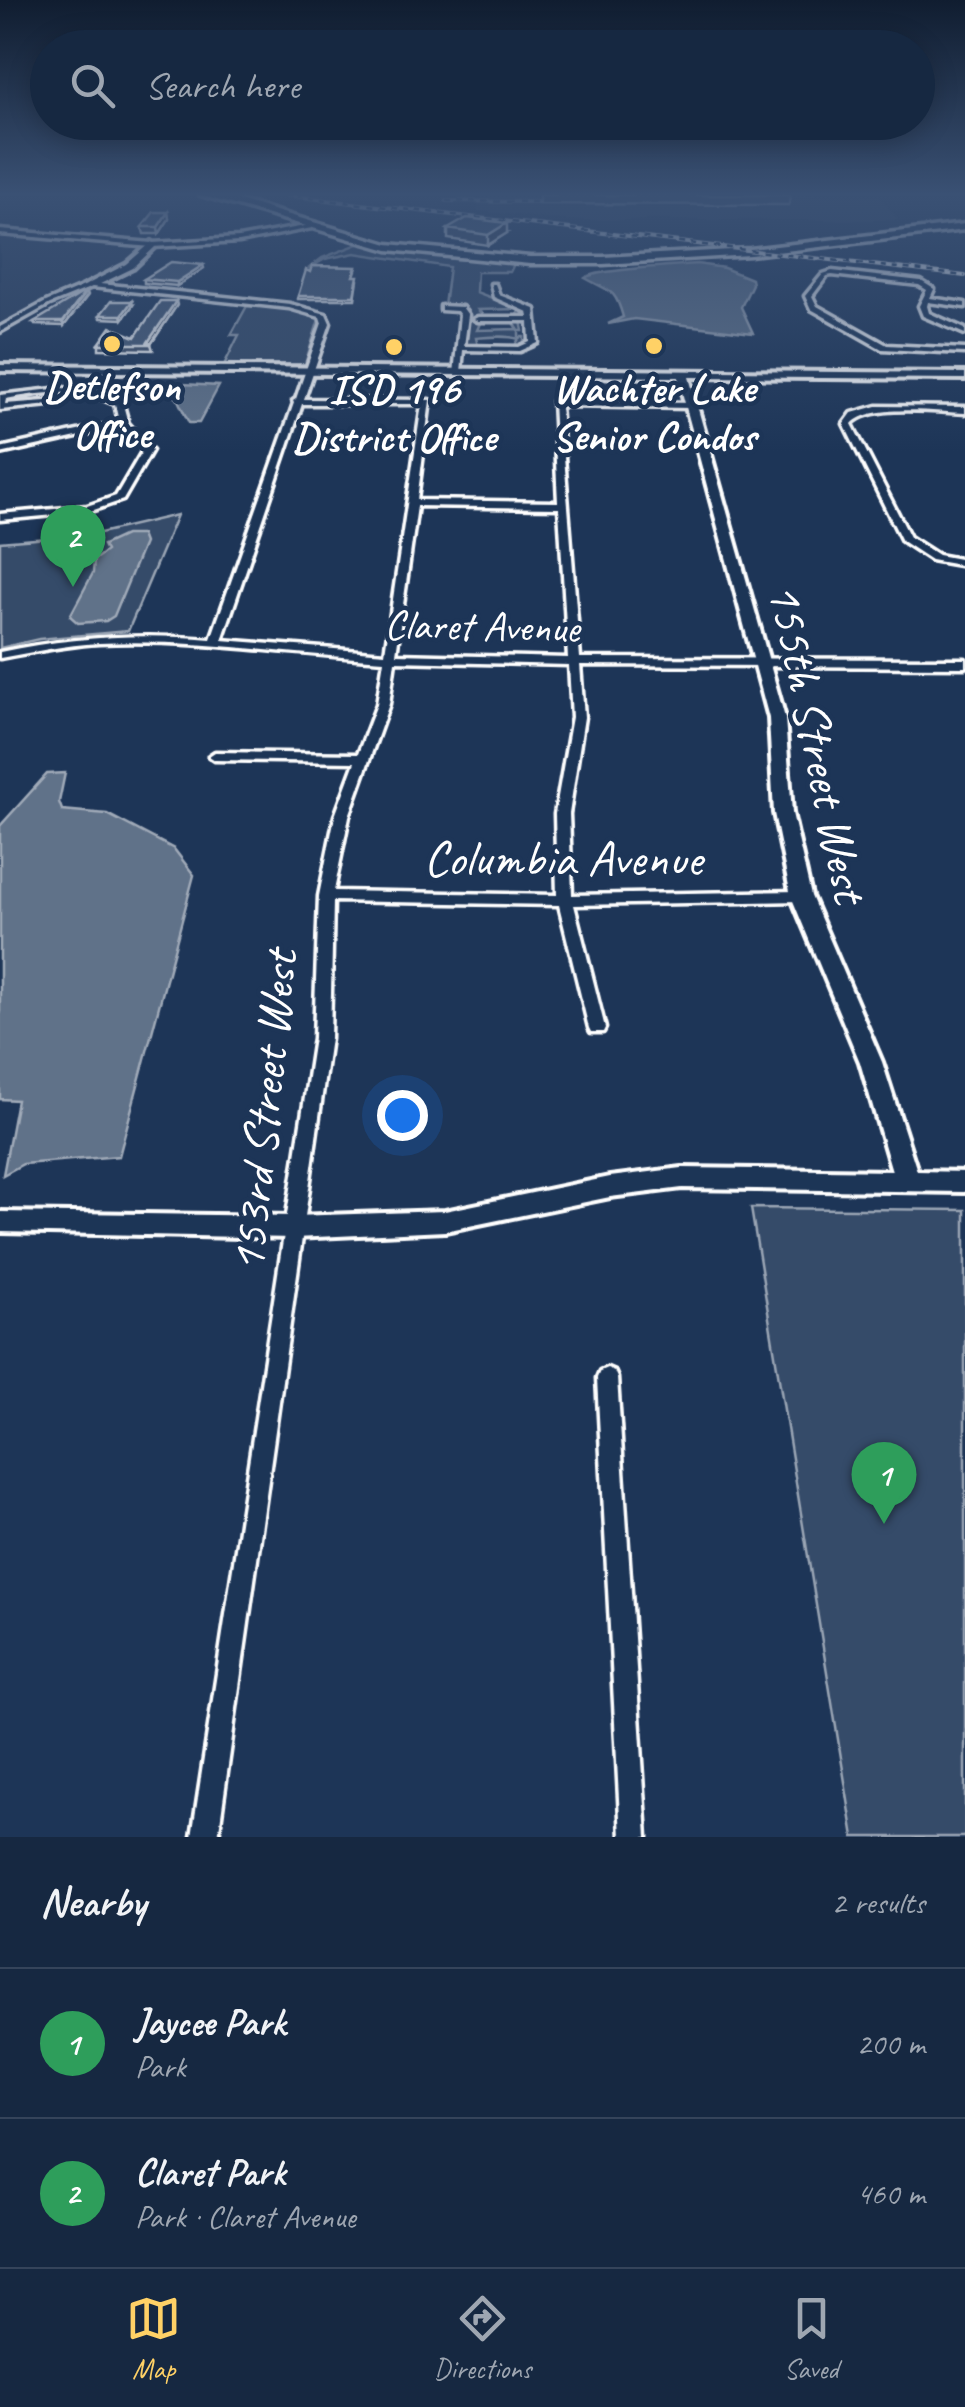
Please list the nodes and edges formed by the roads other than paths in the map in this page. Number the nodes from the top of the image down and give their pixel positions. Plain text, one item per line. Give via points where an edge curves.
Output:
1 (101, 281) edge
2 (820, 281) edge
3 (894, 281) edge
4 (494, 285) dead end
5 (91, 286) junction
6 (926, 300) junction
7 (965, 305) edge
8 (444, 308) dead end
9 (478, 319) dead end
10 (533, 319) junction
11 (0, 330) edge
12 (965, 332) edge
13 (460, 348) junction
14 (965, 351) edge
15 (0, 368) edge
16 (309, 370) junction
17 (458, 372) junction
18 (683, 374) junction
19 (965, 376) edge
20 (97, 395) junction
21 (298, 401) junction
22 (692, 405) junction
23 (965, 410) edge
24 (124, 424) junction
25 (0, 451) edge
26 (412, 503) junction
27 (565, 505) junction
28 (0, 518) edge
29 (965, 563) edge
30 (216, 642) junction
31 (0, 656) edge
32 (391, 657) junction
33 (577, 659) junction
34 (763, 662) junction
35 (965, 664) edge
36 (216, 756) dead end
37 (364, 758) junction
38 (326, 896) junction
39 (801, 896) junction
40 (565, 900) junction
41 (598, 1028) dead end
42 (907, 1180) junction
43 (965, 1182) edge
44 (0, 1222) edge
45 (294, 1228) junction
46 (606, 1378) dead end
47 (205, 1837) edge
48 (634, 1837) edge

1 - 5 street
2 - 14 street via 808,296 814,307 885,348
3 - 6 street via 929,286
4 - 10 street via 493,294 530,309
5 - 11 street
5 - 16 street via 312,310 326,323
6 - 7 street
6 - 12 street via 929,316
8 - 13 street via 464,315
9 - 10 street
10 - 13 street via 534,343 528,348
13 - 17 street
15 - 16 street
16 - 17 street
16 - 21 street
17 - 18 street
18 - 19 street
18 - 22 street, 155th Street West
20 - 20 street via 21,393 2,397 0,407
20 - 24 street via 120,404
21 - 26 street, 153rd Street West via 427,402
21 - 30 street
22 - 27 street via 556,404
22 - 34 street, 155th Street West
23 - 29 street via 877,410 855,414 848,424 906,539 935,558
24 - 25 street
24 - 28 street via 148,450 120,498 88,510
26 - 27 street
26 - 32 street, 153rd Street West
27 - 33 street
30 - 31 street, Claret Avenue via 84,640
30 - 32 street, Claret Avenue
32 - 33 street, Claret Avenue
32 - 37 street, 153rd Street West
33 - 34 street, Claret Avenue
33 - 40 street via 578,716 562,814
34 - 35 street, Claret Avenue
34 - 39 street, 155th Street West via 777,718 782,813
36 - 37 street
37 - 38 street, 153rd Street West via 342,816
38 - 40 street, Columbia Avenue
38 - 45 street, 153rd Street West via 322,1038
39 - 40 street, Columbia Avenue
39 - 42 street, 155th Street West via 871,1062
40 - 41 street
42 - 43 street
42 - 45 street via 682,1178 446,1222
44 - 45 street
45 - 47 street, 153rd Street West
46 - 48 street

